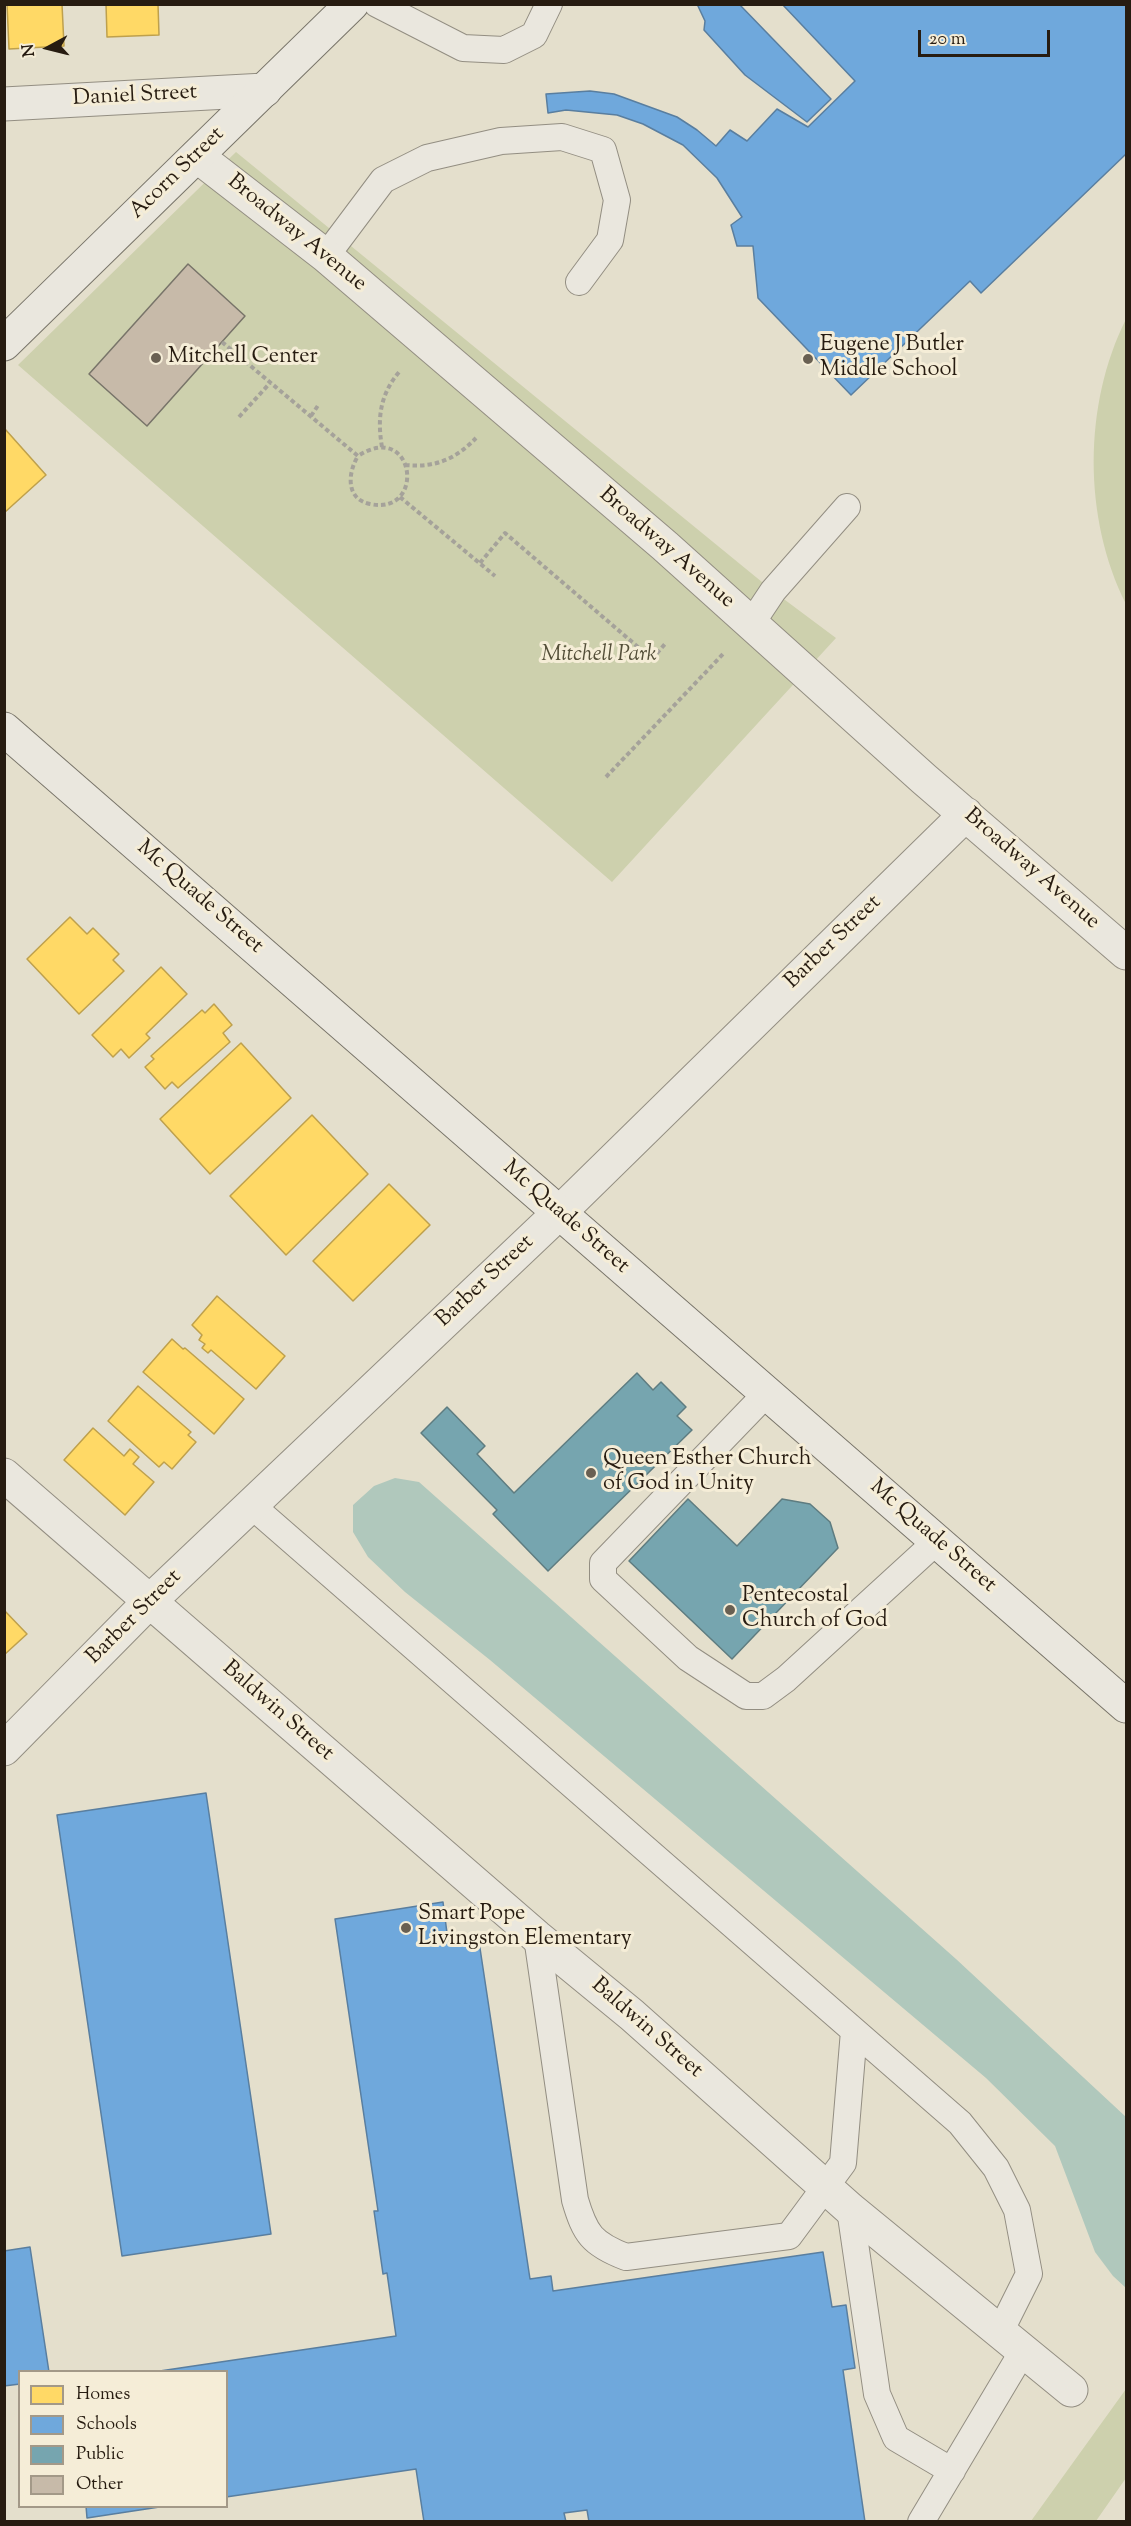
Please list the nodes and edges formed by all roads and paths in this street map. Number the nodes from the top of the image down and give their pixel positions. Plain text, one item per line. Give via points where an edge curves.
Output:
1 (352, 4) edge
2 (377, 4) edge
3 (549, 4) edge
4 (265, 90) junction
5 (4, 104) edge
6 (197, 156) junction
7 (326, 256) junction
8 (579, 282) dead end
9 (426, 341) junction
10 (222, 342) dead end
11 (4, 344) edge
12 (270, 383) junction
13 (319, 404) dead end
14 (504, 408) junction
15 (311, 416) junction
16 (239, 417) dead end
17 (382, 447) junction
18 (358, 456) junction
19 (405, 465) junction
20 (400, 497) junction
21 (847, 507) dead end
22 (480, 563) junction
23 (495, 576) dead end
24 (752, 624) junction
25 (665, 644) dead end
26 (4, 729) edge
27 (606, 777) dead end
28 (966, 814) junction
29 (1126, 953) edge
30 (559, 1213) junction
31 (767, 1393) junction
32 (4, 1475) edge
33 (250, 1504) junction
34 (937, 1541) junction
35 (149, 1602) junction
36 (1126, 1706) edge
37 (4, 1749) edge
38 (537, 1937) junction
39 (854, 2031) junction
40 (826, 2187) junction
41 (850, 2209) junction
42 (1012, 2342) junction
43 (1071, 2391) dead end
44 (952, 2471) junction
45 (921, 2522) edge

1 - 4 street, Acorn Street
2 - 3 lane via 463,48 504,50 534,35
4 - 5 street, Daniel Street
4 - 6 street, Acorn Street
6 - 7 street, Broadway Avenue
6 - 11 street, Acorn Street
7 - 8 lane via 383,180 418,163 501,141 562,137 603,150 617,200 610,240
7 - 9 street, Broadway Avenue
9 - 14 street, Broadway Avenue
9 - 17 path via 383,394 379,432
10 - 12 path
12 - 15 path
12 - 16 path
13 - 15 path
14 - 19 path via 462,454 433,464
14 - 24 street, Broadway Avenue
15 - 18 path
17 - 18 path
17 - 19 path via 392,448
18 - 20 path via 349,484 355,495 366,504 379,505
19 - 20 path via 407,485
20 - 22 path
21 - 24 lane via 773,591
22 - 23 path
22 - 25 path via 505,533 652,659
24 - 27 path
24 - 28 street, Broadway Avenue
26 - 30 street, Mc Quade Street
28 - 29 street, Broadway Avenue
28 - 30 street, Barber Street
30 - 31 street, Mc Quade Street
30 - 33 street, Barber Street
31 - 34 street, Mc Quade Street
31 - 34 lane via 603,1563 603,1579 688,1658 746,1696 763,1696
32 - 35 street, Baldwin Street
33 - 35 street, Barber Street
33 - 39 lane
34 - 36 street, Mc Quade Street
35 - 37 street, Barber Street
35 - 38 street, Baldwin Street
38 - 40 street, Baldwin Street via 632,2015
38 - 40 lane via 575,2200 583,2227 601,2247 626,2257 789,2236
39 - 40 lane via 843,2163
39 - 42 lane via 960,2123 996,2168 1012,2199 1029,2274
40 - 41 street, Baldwin Street
41 - 42 street, Baldwin Street
41 - 44 lane via 877,2394 896,2438
42 - 43 street, Baldwin Street
42 - 44 lane
44 - 45 lane

